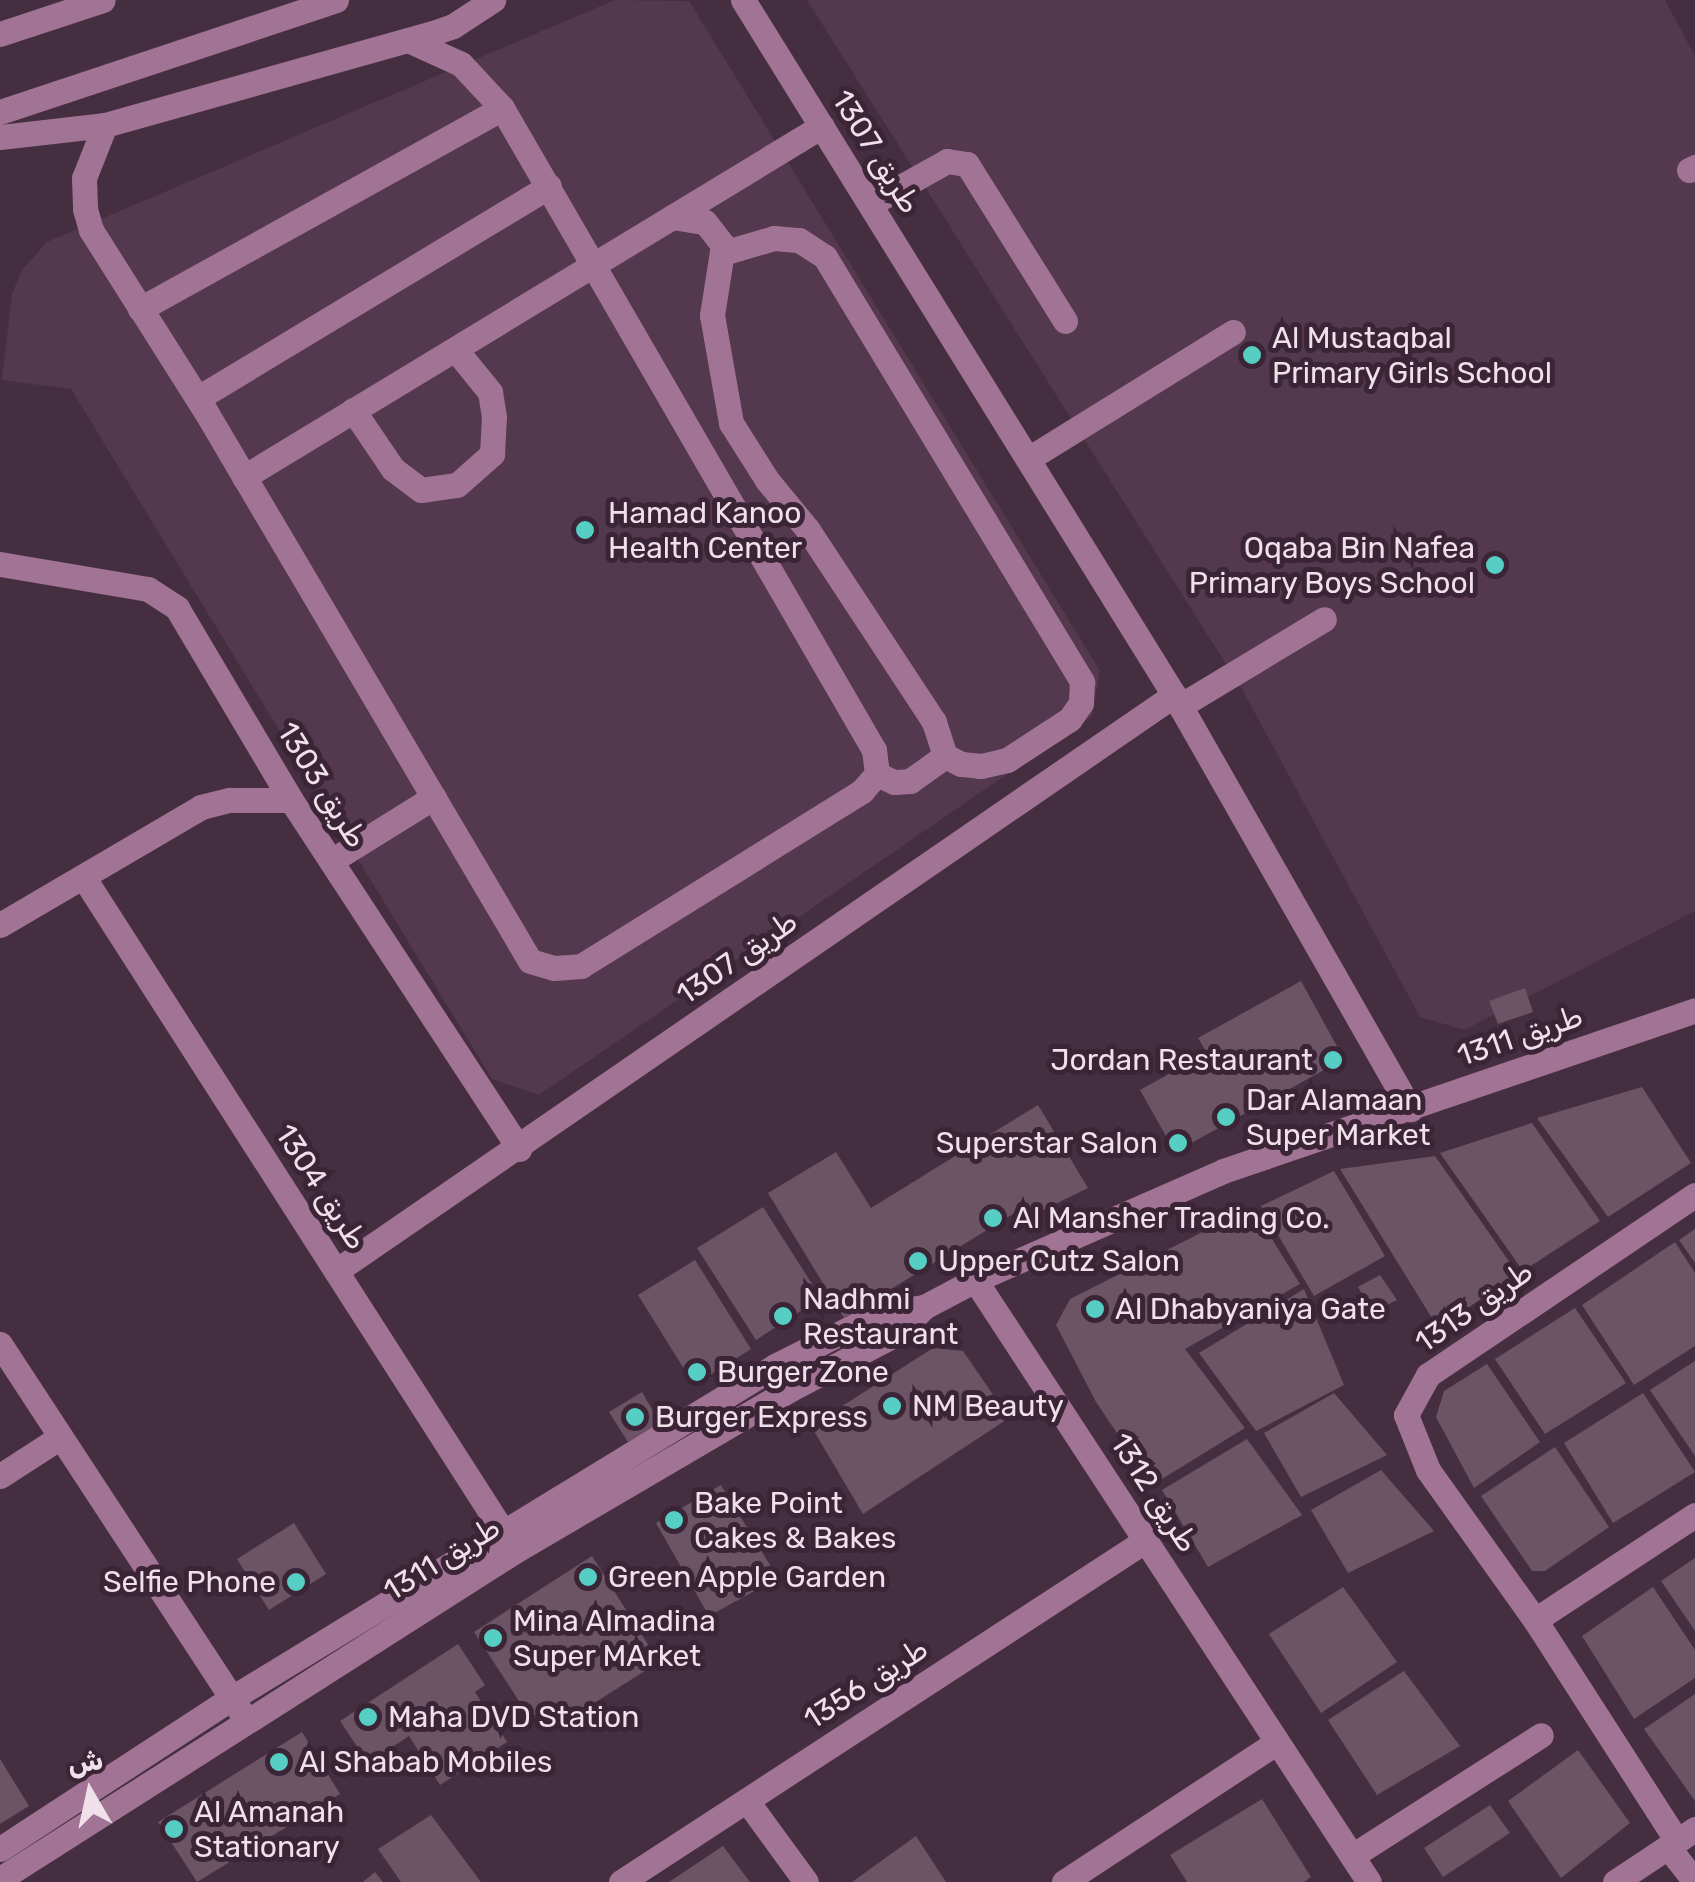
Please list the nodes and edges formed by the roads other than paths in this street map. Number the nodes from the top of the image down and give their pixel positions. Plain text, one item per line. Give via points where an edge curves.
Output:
1 (103, 0) edge
2 (336, 0) edge
3 (493, 0) edge
4 (744, 0) edge
5 (0, 34) edge
6 (408, 40) junction
7 (502, 108) junction
8 (0, 112) edge
9 (105, 125) junction
10 (822, 126) junction
11 (27, 137) junction
12 (0, 138) edge
13 (0, 150) edge
14 (549, 186) junction
15 (870, 204) junction
16 (672, 217) junction
17 (724, 253) junction
18 (595, 264) junction
19 (140, 309) junction
20 (1064, 321) dead end
21 (1233, 332) dead end
22 (455, 348) junction
23 (198, 398) junction
24 (354, 410) junction
25 (1028, 459) junction
26 (244, 476) junction
27 (0, 564) edge
28 (1324, 619) dead end
29 (1177, 700) junction
30 (946, 756) junction
31 (878, 774) junction
32 (434, 797) junction
33 (291, 800) junction
34 (331, 861) junction
35 (84, 878) junction
36 (0, 925) edge
37 (1695, 1010) edge
38 (1410, 1109) junction
39 (519, 1149) junction
40 (1695, 1195) edge
41 (336, 1271) junction
42 (975, 1280) junction
43 (924, 1307) junction
44 (0, 1344) edge
45 (59, 1438) junction
46 (0, 1476) edge
47 (1695, 1515) edge
48 (502, 1530) junction
49 (1146, 1540) junction
50 (1536, 1620) junction
51 (232, 1698) junction
52 (246, 1721) junction
53 (1542, 1735) dead end
54 (1278, 1742) junction
55 (747, 1801) junction
56 (1680, 1839) edge
57 (0, 1849) edge
58 (1352, 1856) junction
59 (1691, 1876) dead end
60 (0, 1878) edge
61 (621, 1882) edge
62 (806, 1882) edge
63 (1064, 1882) edge
64 (1369, 1882) edge
65 (1615, 1882) edge

1 - 5 street
2 - 8 street
3 - 6 street via 454,26
4 - 10 street, طريق 1307
6 - 7 street via 460,64
6 - 9 street
7 - 14 street
7 - 19 street
9 - 11 street
9 - 19 street via 84,178 85,209
10 - 15 street, طريق 1307
10 - 16 street
11 - 12 street
11 - 13 street
14 - 18 street
14 - 23 street
15 - 20 street via 947,161 967,164
15 - 25 street, طريق 1307
16 - 17 street via 705,222
16 - 18 street
17 - 30 street via 712,315 732,423 934,722
17 - 30 street via 774,238 799,240 825,258 1082,682 1081,704 1070,719 1007,760 981,766
18 - 22 street
18 - 31 street via 874,750
19 - 23 street
21 - 25 street
22 - 24 street
22 - 24 street via 490,392 494,418 492,454 457,485 421,490 393,469
23 - 26 street
24 - 26 street
25 - 29 street, طريق 1307
26 - 32 street
27 - 33 street, طريق 1303 via 148,589 178,608
28 - 29 street
29 - 38 street, طريق 1307
29 - 39 street, طريق 1307
30 - 31 street via 910,781
31 - 32 street via 862,791 580,966 554,968 530,961
32 - 34 street
33 - 34 street, طريق 1303
33 - 35 street via 201,807
34 - 39 street, طريق 1303
35 - 36 street
35 - 41 street, طريق 1304
37 - 38 street, طريق 1311
38 - 42 street, طريق 1311 via 1222,1171
39 - 41 street, طريق 1307
40 - 50 street, طريق 1313 via 1428,1374 1406,1415 1428,1470
41 - 48 street, طريق 1304
42 - 43 street, طريق 1311
42 - 49 street, طريق 1312
43 - 48 street, طريق 1311 via 880,1313 775,1366
43 - 52 street, طريق 1311 via 898,1333 515,1550
44 - 45 street
45 - 46 street
45 - 51 street
47 - 50 street
48 - 51 street, طريق 1311
49 - 54 street, طريق 1312
49 - 55 street, طريق 1356
50 - 56 street, طريق 1313
51 - 52 street
51 - 57 street, طريق 1311
52 - 60 street, طريق 1311
53 - 58 street
54 - 58 street, طريق 1312
54 - 63 street
55 - 61 street, طريق 1356
55 - 62 street
56 - 59 street, طريق 1313
56 - 65 street
58 - 64 street, طريق 1312

